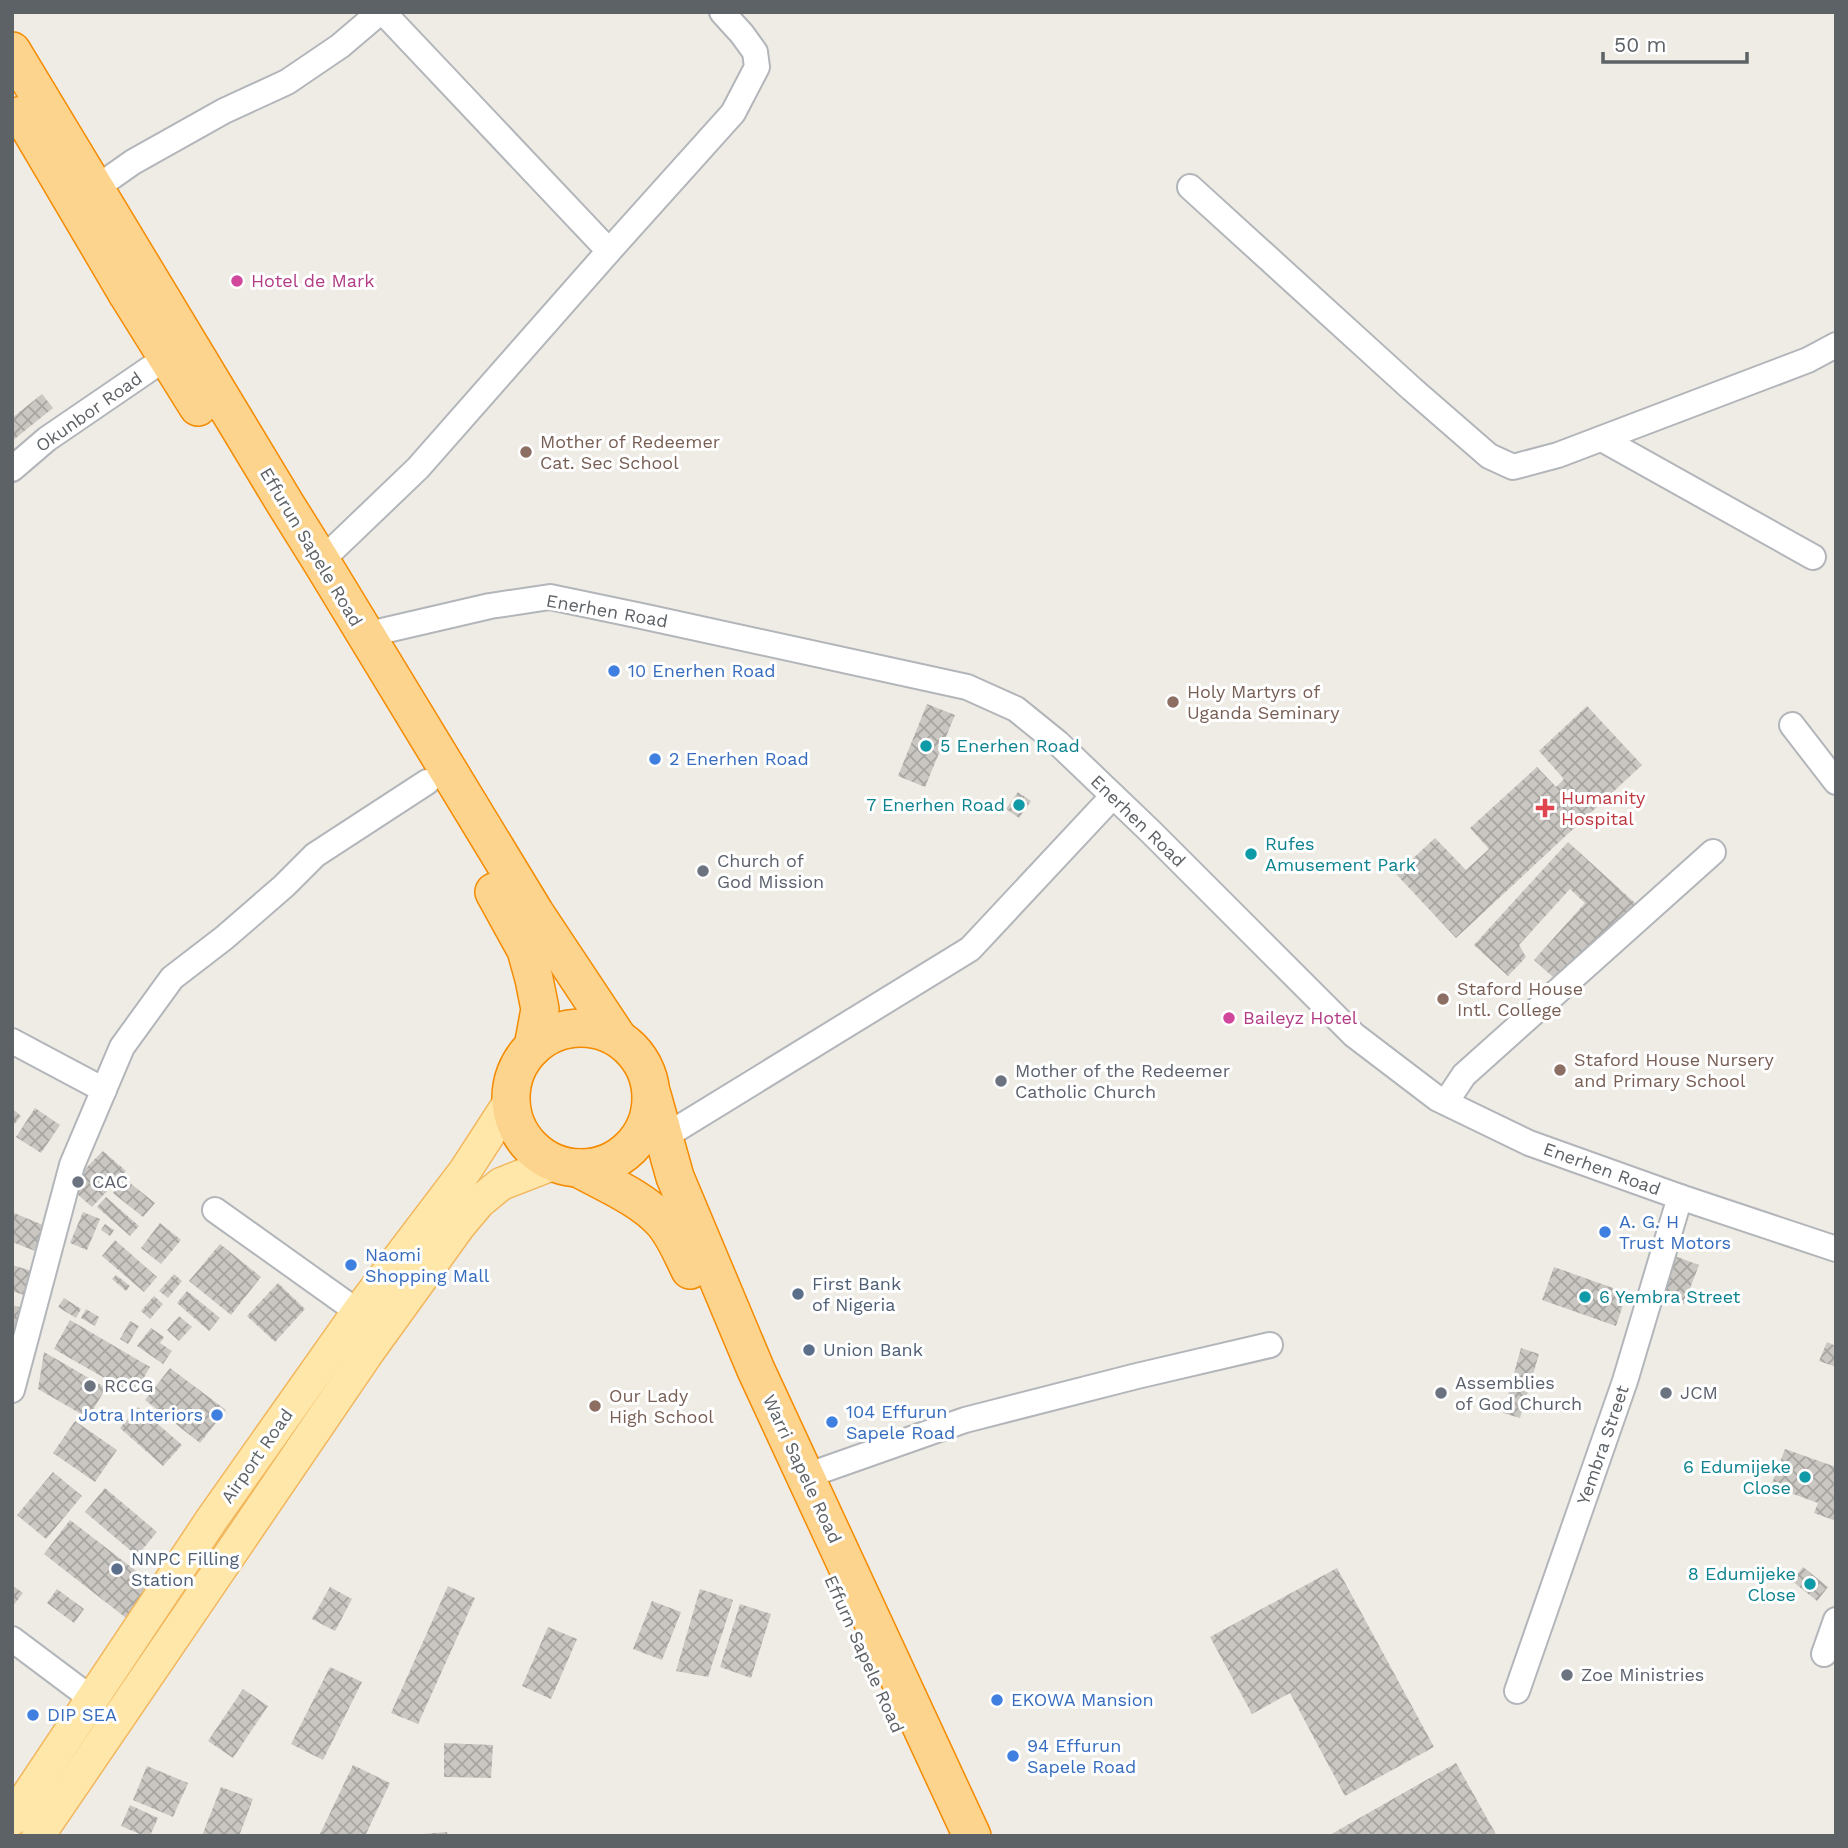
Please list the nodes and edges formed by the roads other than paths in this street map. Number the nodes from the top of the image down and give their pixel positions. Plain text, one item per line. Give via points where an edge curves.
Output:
1 (382, 12) edge
2 (722, 12) edge
3 (12, 51) edge
4 (12, 99) edge
5 (1190, 187) dead end
6 (96, 188) junction
7 (609, 251) junction
8 (1836, 345) edge
9 (167, 357) junction
10 (1602, 439) junction
11 (12, 468) edge
12 (1813, 556) dead end
13 (321, 561) junction
14 (365, 635) junction
15 (1791, 725) dead end
16 (427, 782) junction
17 (1836, 782) edge
18 (1113, 796) junction
19 (1713, 852) dead end
20 (618, 1038) junction
21 (12, 1041) edge
22 (533, 1047) junction
23 (104, 1090) junction
24 (652, 1095) junction
25 (511, 1100) junction
26 (1446, 1102) junction
27 (664, 1136) junction
28 (567, 1166) junction
29 (1680, 1197) junction
30 (215, 1210) dead end
31 (1836, 1250) edge
32 (358, 1312) junction
33 (1270, 1345) dead end
34 (12, 1390) edge
35 (289, 1410) junction
36 (315, 1429) junction
37 (806, 1476) junction
38 (1836, 1620) edge
39 (12, 1639) edge
40 (1824, 1654) dead end
41 (1517, 1690) dead end
42 (92, 1699) junction
43 (12, 1819) edge
44 (38, 1836) edge
45 (947, 1836) edge
46 (971, 1836) edge

1 - 6 street via 287,82 212,117
1 - 7 street
2 - 7 street via 755,52 757,67 733,113
3 - 6 highway, Effurun Sapele Road
4 - 9 highway, Effurun Sapele Road
5 - 10 street via 1489,456 1514,467
6 - 13 highway, Effurun Sapele Road
7 - 13 street via 418,468
8 - 10 street
9 - 11 street, Okunbor Road
9 - 16 highway, Effurun Sapele Road
10 - 12 street
13 - 14 highway, Effurun Sapele Road
14 - 18 street, Enerhen Road via 550,597 646,617 967,687 1016,709
14 - 20 highway, Effurun Sapele Road via 535,913
15 - 17 street
16 - 22 highway, Effurun Sapele Road via 526,950 540,1009
16 - 23 street via 315,855 224,938 172,978 122,1047
18 - 26 street, Enerhen Road via 1354,1035
18 - 27 street via 970,949
19 - 26 street via 1464,1074
20 - 22 highway via 597,1029 574,1028 552,1034
20 - 24 highway via 636,1052
21 - 23 street
22 - 25 highway via 513,1080
23 - 34 street via 72,1165
24 - 27 highway, Warri Sapele Road
24 - 28 highway via 649,1118 639,1139 622,1155 601,1165
25 - 28 highway via 514,1120 524,1138 538,1153
25 - 32 main road, Airport Road via 465,1171
26 - 29 street, Enerhen Road via 1529,1143
27 - 37 highway, Warri Sapele Road via 687,1209
28 - 36 main road, Airport Road via 501,1184 479,1202
28 - 45 highway, Effurn Sapele Road via 651,1210 676,1240
29 - 31 street, Enerhen Road
29 - 41 street, Yembra Street via 1625,1381
30 - 32 street
32 - 35 main road, Airport Road
33 - 37 street via 965,1420
35 - 36 main road
35 - 42 main road, Airport Road
36 - 44 main road, Airport Road
37 - 46 highway, Warri Sapele Road
38 - 40 street
39 - 42 street
42 - 43 main road, Airport Road

